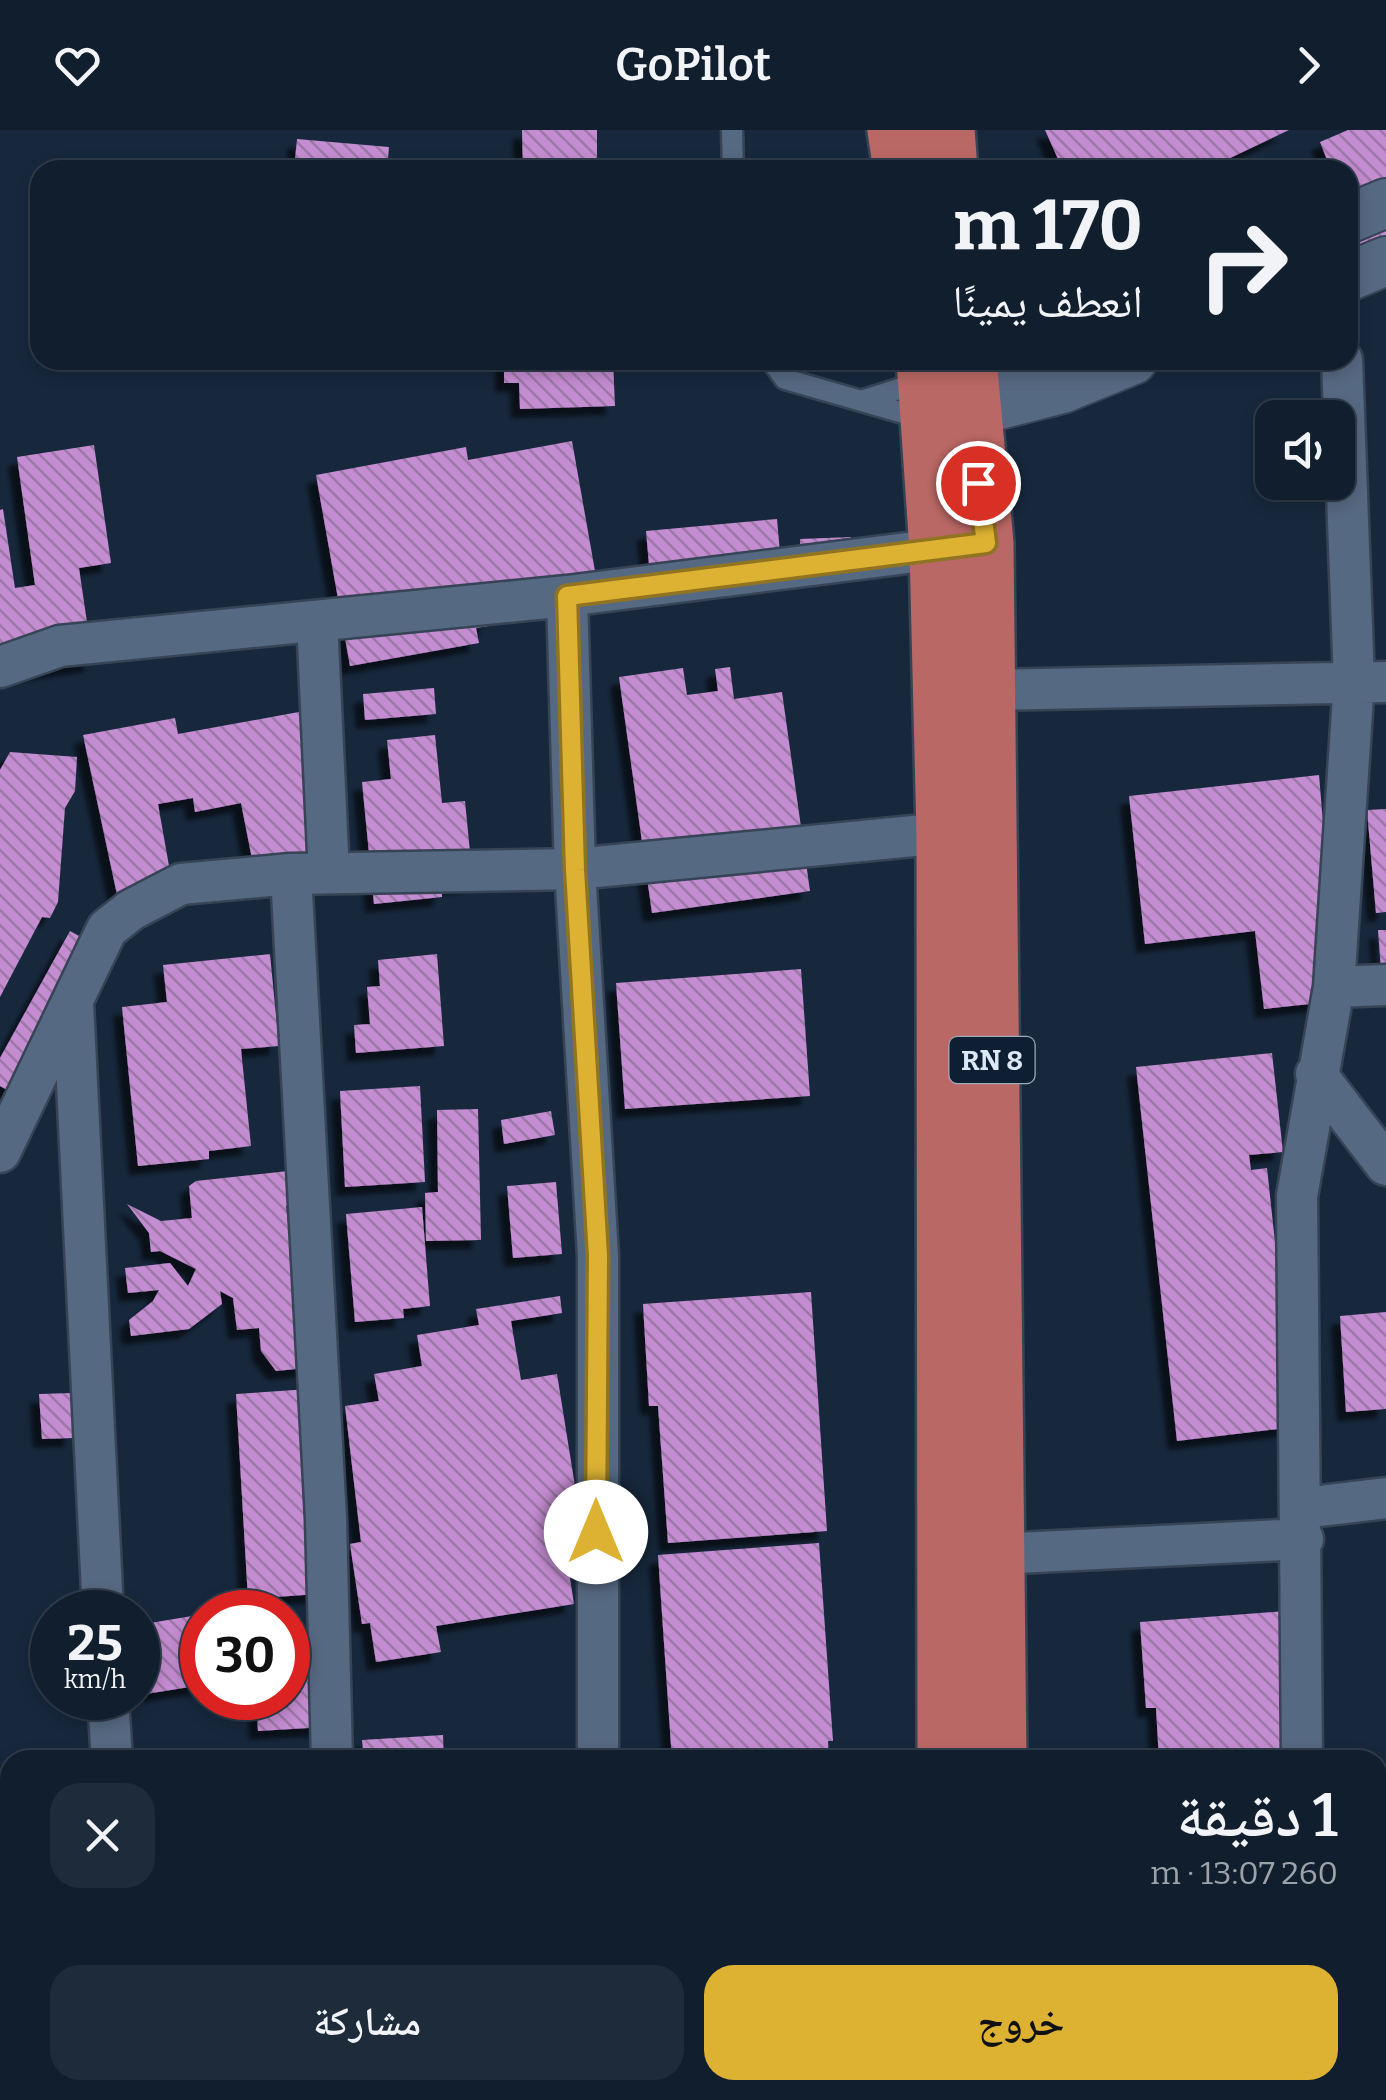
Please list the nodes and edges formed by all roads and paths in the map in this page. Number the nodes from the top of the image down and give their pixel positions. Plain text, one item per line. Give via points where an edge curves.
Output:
1 (732, 130) edge
2 (895, 130) edge
3 (946, 130) edge
4 (732, 160) edge
5 (900, 160) edge
6 (949, 160) edge
7 (1386, 204) edge
8 (1358, 216) edge
9 (1386, 260) edge
10 (1358, 273) edge
11 (778, 370) edge
12 (1109, 370) edge
13 (1343, 370) edge
14 (958, 382) edge
15 (864, 400) junction
16 (961, 546) junction
17 (567, 596) junction
18 (317, 621) junction
19 (0, 667) edge
20 (1370, 682) edge
21 (985, 690) junction
22 (944, 833) junction
23 (575, 870) junction
24 (310, 873) junction
25 (1386, 985) edge
26 (1334, 987) junction
27 (73, 999) junction
28 (1316, 1074) junction
29 (0, 1152) edge
30 (1386, 1166) edge
31 (1386, 1498) edge
32 (1303, 1524) junction
33 (997, 1554) junction
34 (102, 1590) edge
35 (109, 1720) edge
36 (111, 1750) edge
37 (332, 1750) edge
38 (598, 1750) edge
39 (944, 1750) edge
40 (999, 1750) edge
41 (1302, 1750) edge

1 - 4 lane
2 - 5 highway
3 - 6 highway
7 - 8 street
9 - 10 street
11 - 15 lane via 785,379
12 - 14 street via 1062,389
13 - 20 street
14 - 15 lane
14 - 15 lane
14 - 16 highway, RN 8
16 - 17 street
16 - 21 highway, RN 8
16 - 22 highway, RN 8
17 - 18 street
17 - 23 street
18 - 19 street via 60,646
18 - 24 street
20 - 21 street
20 - 26 street
21 - 33 highway, RN 8
22 - 23 street
22 - 39 highway, RN 8
23 - 24 street
23 - 38 street via 598,1256
24 - 27 street via 181,884 154,896 107,929
24 - 37 street
25 - 26 street
26 - 28 street
27 - 29 street
27 - 34 street
28 - 30 street
28 - 32 street via 1297,1196
31 - 32 street
32 - 33 street
32 - 41 street
33 - 40 highway, RN 8
35 - 36 street

